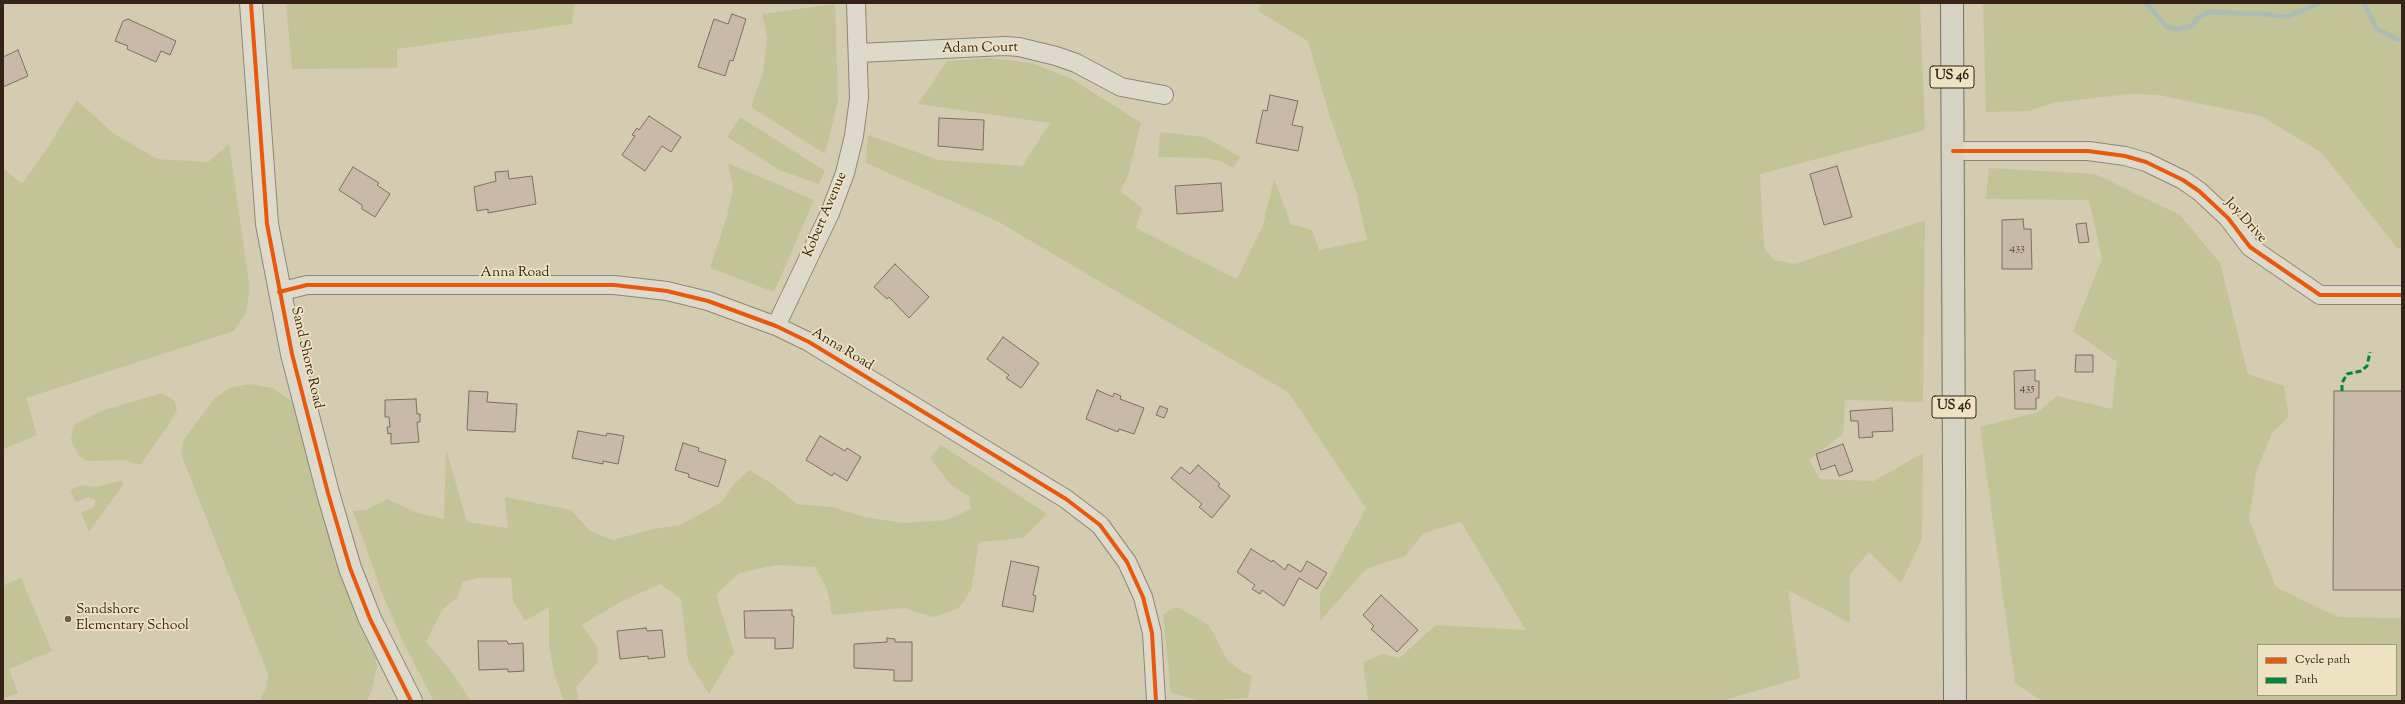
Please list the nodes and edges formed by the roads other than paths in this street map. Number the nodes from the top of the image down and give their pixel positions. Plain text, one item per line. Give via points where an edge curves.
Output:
1 (251, 3) edge
2 (856, 3) edge
3 (1952, 3) edge
4 (859, 53) junction
5 (1164, 95) dead end
6 (1953, 151) junction
7 (279, 292) junction
8 (2402, 295) edge
9 (776, 326) junction
10 (411, 701) edge
11 (1156, 701) edge
12 (1956, 701) edge

1 - 7 street, Sand Shore Road via 263,182 270,245
2 - 4 street, Kobert Avenue
3 - 6 main road, US 46
4 - 5 street, Adam Court via 1019,47 1076,63 1121,87
4 - 9 street, Kobert Avenue via 858,117 845,173 830,212
6 - 8 street, Joy Drive via 2088,151 2146,162 2177,176 2199,191 2228,218 2250,247 2320,295
6 - 12 main road, US 46
7 - 9 street, Anna Road via 308,285 614,285 667,291 708,301
7 - 10 street, Sand Shore Road via 304,400 344,550 370,619
9 - 11 street, Anna Road via 809,342 1066,498 1100,525 1127,562 1143,597 1152,633

